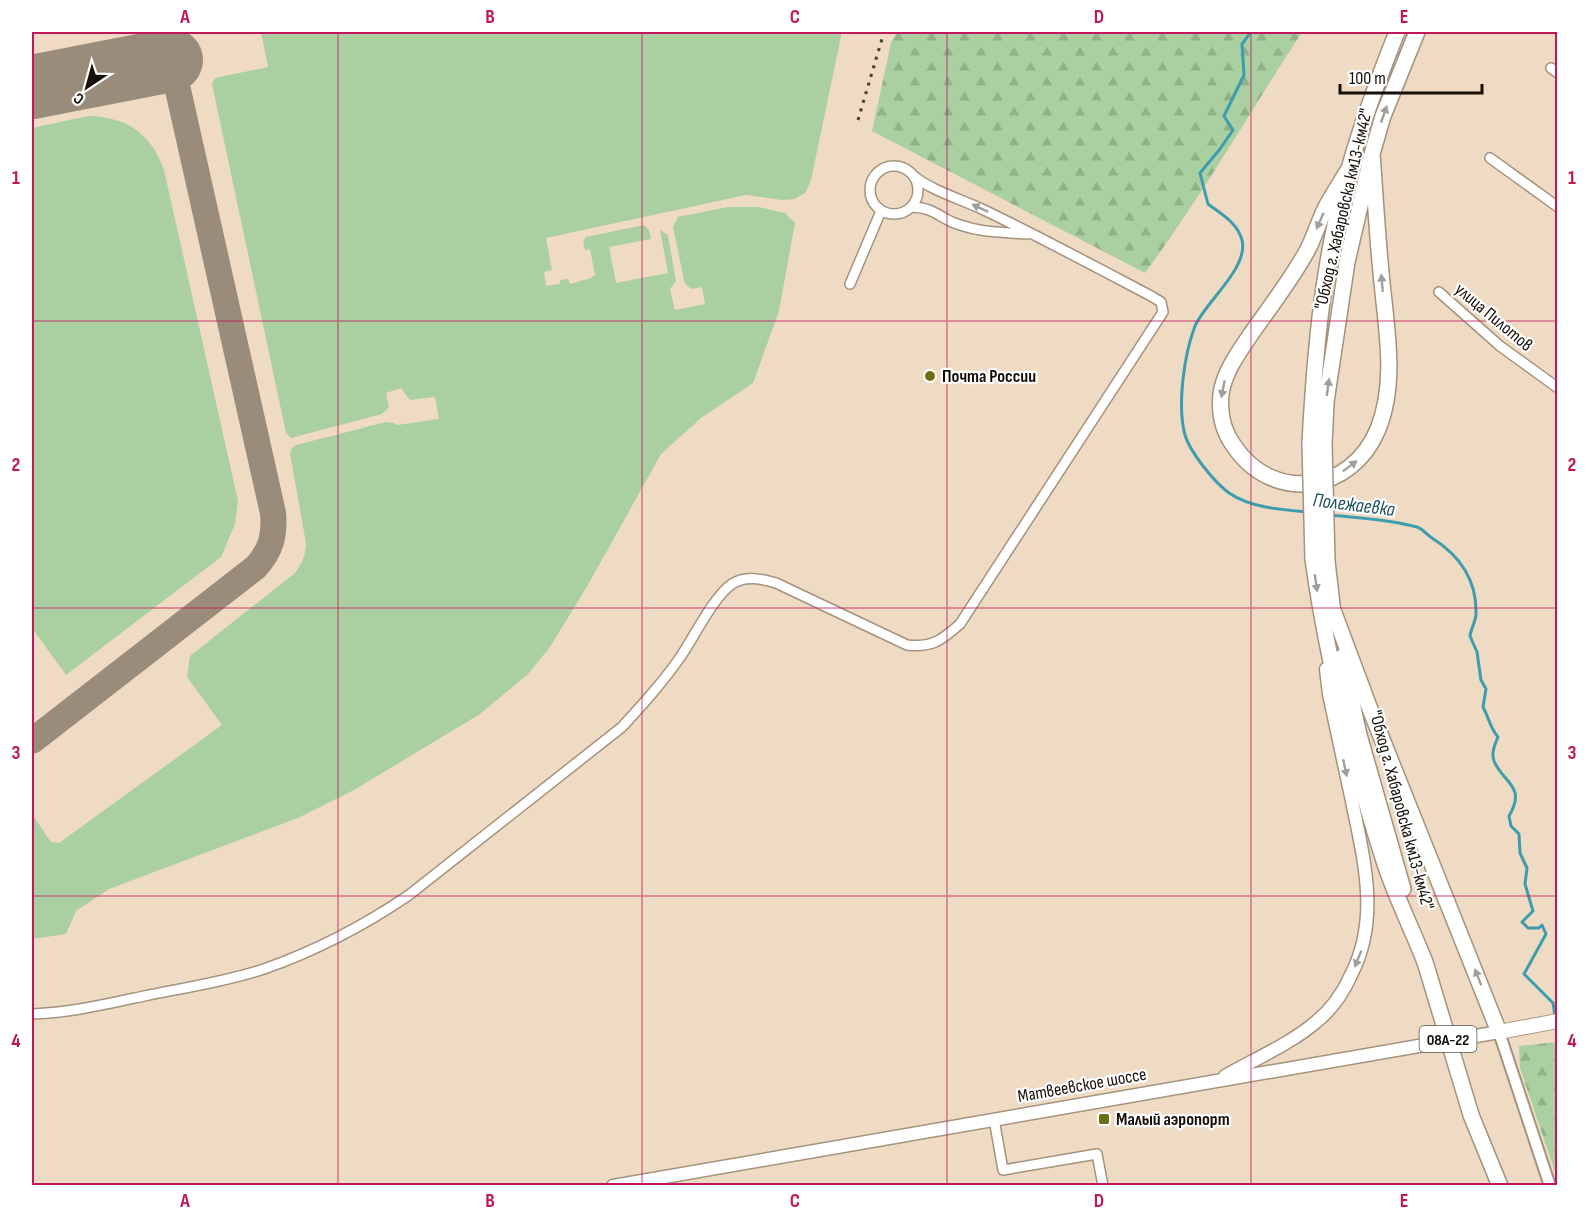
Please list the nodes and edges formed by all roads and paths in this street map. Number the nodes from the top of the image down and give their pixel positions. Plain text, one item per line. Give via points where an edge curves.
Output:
1 (1397, 32) edge
2 (1417, 32) edge
3 (1372, 154) junction
4 (1490, 158) dead end
5 (1348, 170) junction
6 (914, 176) junction
7 (912, 207) junction
8 (1557, 207) edge
9 (881, 211) junction
10 (1032, 234) junction
11 (850, 284) dead end
12 (1439, 292) dead end
13 (1557, 388) edge
14 (1317, 444) junction
15 (1325, 606) junction
16 (32, 1014) edge
17 (1557, 1021) edge
18 (1499, 1032) junction
19 (1216, 1081) junction
20 (994, 1119) junction
21 (613, 1185) edge
22 (1103, 1185) edge
23 (1500, 1185) edge
24 (1550, 1185) edge

1 - 5 highway, "Обход г. Хабаровска км13-км42"
3 -> 2 highway, "Обход г. Хабаровска км13-км42"
5 -> 3 highway via 1326,206 1302,259 1235,358 1221,394 1227,437 1240,456 1256,471 1289,483 1324,482 1352,467 1378,430 1386,405 1387,342
14 -> 3 highway, "Обход г. Хабаровска км13-км42" via 1347,262
4 - 8 street
5 - 14 highway, "Обход г. Хабаровска км13-км42" via 1317,338
6 - 7 street via 918,192
6 - 9 street via 900,167 885,168 873,177 871,199
10 -> 6 street via 925,185
7 - 9 street via 897,214
7 - 10 street via 927,208 958,225 990,233
9 - 11 street
10 - 16 street via 1151,296 1161,302 1163,312 960,624 947,635 922,647 907,645 776,583 760,578 732,584 651,695 622,726 383,913 263,969 103,1004
12 - 13 street, улица Пилотов via 1500,346
14 - 15 highway, "Обход г. Хабаровска км13-км42", bridge
18 -> 15 highway
15 -> 19 main road via 1329,694 1368,889 1366,938 1347,985 1333,1006 1316,1022
15 - 23 highway, "Обход г. Хабаровска км13-км42" / 08А-22, bridge via 1350,741 1384,863 1425,962 1472,1115
17 - 18 main road, Матвеевское шоссе
18 - 19 main road, Матвеевское шоссе
18 - 24 street
19 - 20 main road, Матвеевское шоссе
20 - 21 main road, Матвеевское шоссе
20 - 22 street via 1003,1170 1097,1154

